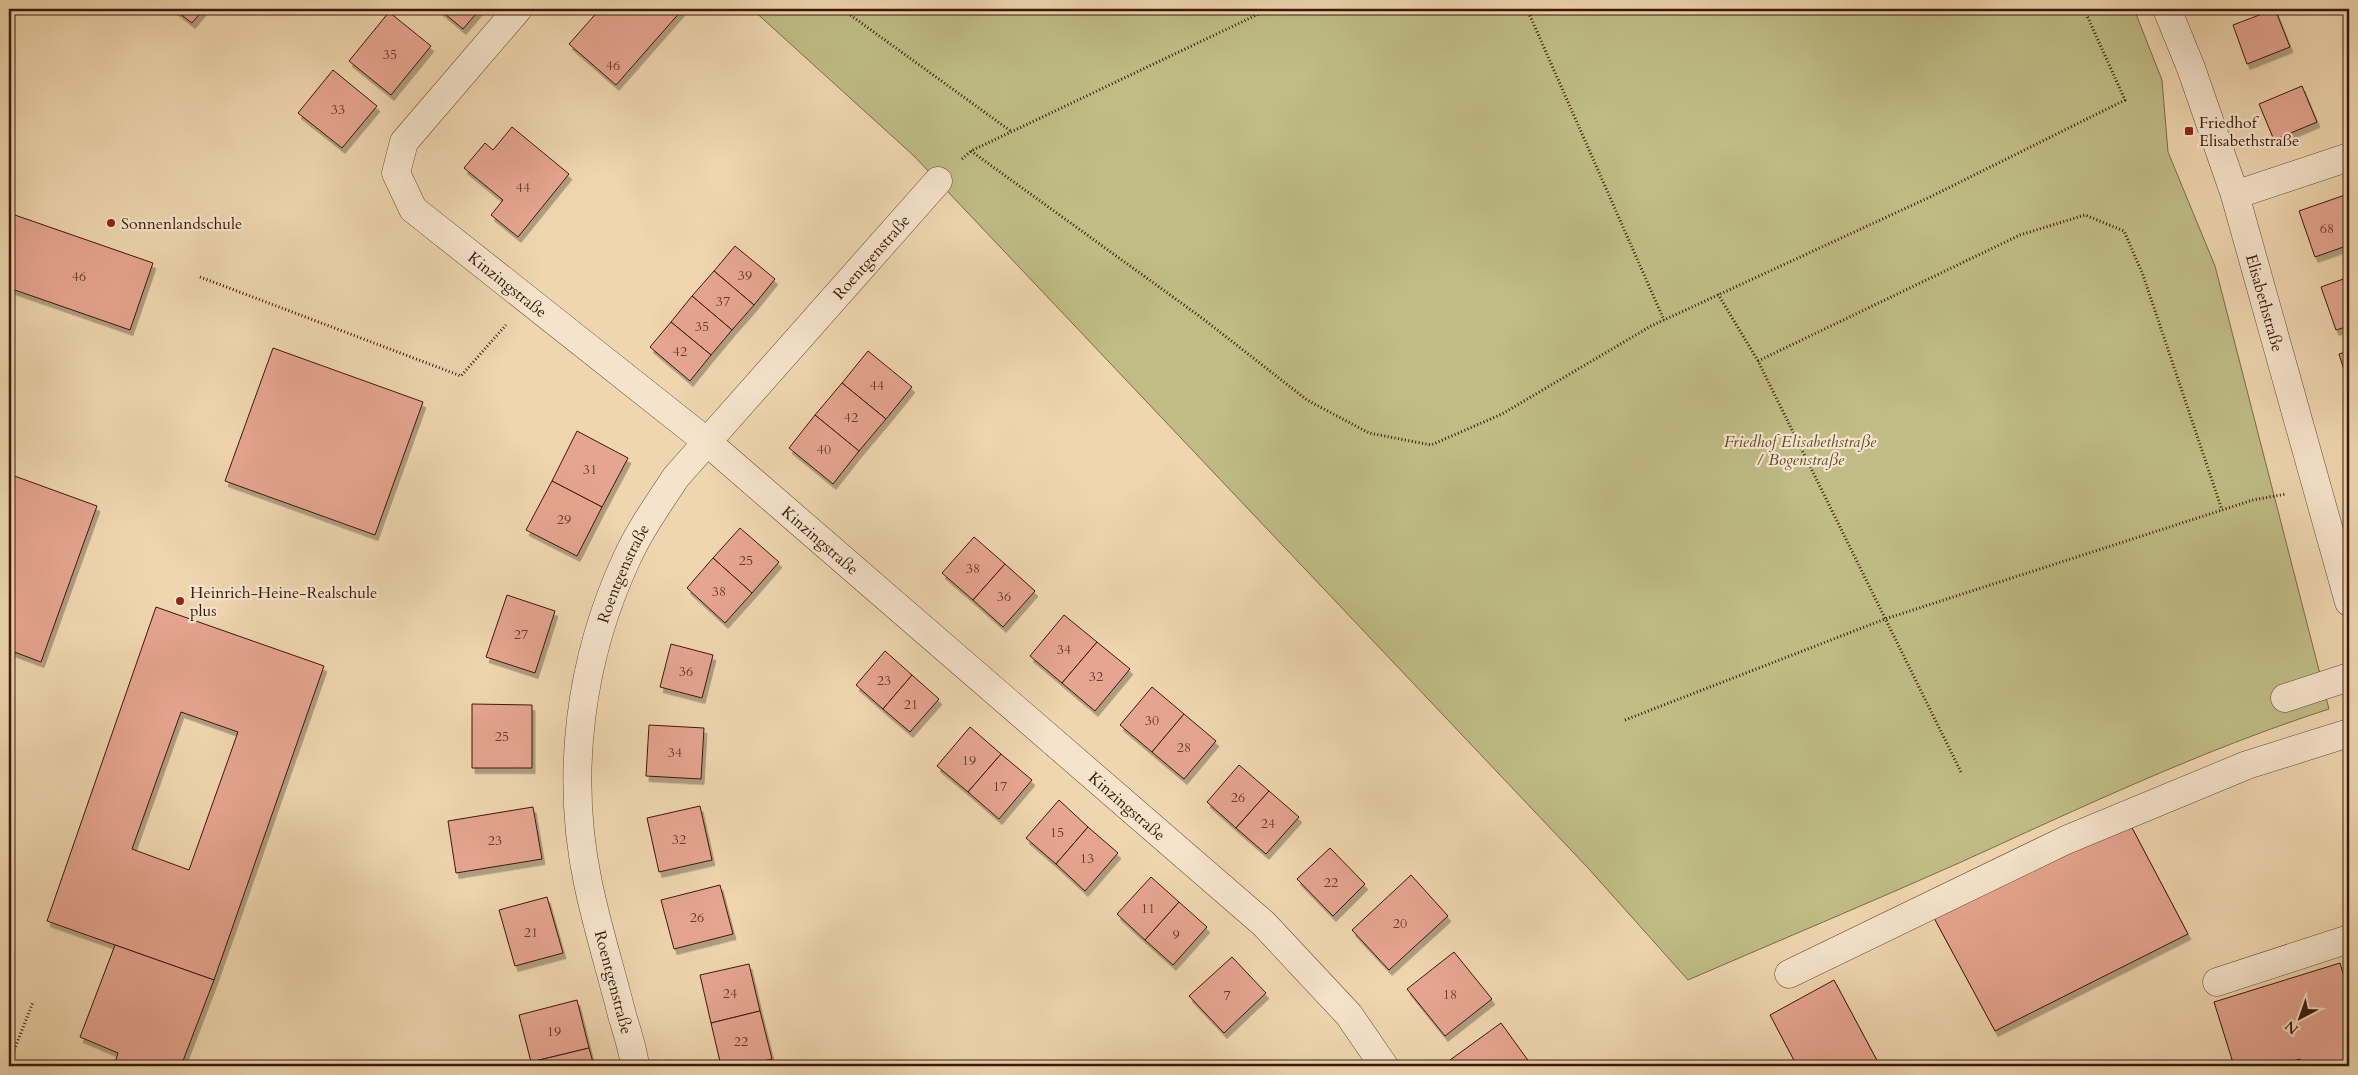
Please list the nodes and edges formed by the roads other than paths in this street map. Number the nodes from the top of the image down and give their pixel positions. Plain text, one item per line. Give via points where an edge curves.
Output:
1 (518, 9) edge
2 (2166, 9) edge
3 (2349, 157) edge
4 (938, 181) dead end
5 (2235, 195) junction
6 (706, 441) junction
7 (2349, 602) edge
8 (2349, 677) edge
9 (2285, 698) dead end
10 (2349, 733) edge
11 (2349, 939) edge
12 (1789, 974) dead end
13 (2217, 982) dead end
14 (635, 1066) edge
15 (1384, 1066) edge

1 - 6 street, Kinzingstraße via 404,142 396,173 413,209
2 - 5 street, Elisabethstraße via 2207,111
3 - 5 street
4 - 6 street, Roentgenstraße
5 - 7 street, Elisabethstraße
6 - 14 street, Roentgenstraße via 651,515 627,558 595,646 580,727 576,807 580,843
6 - 15 street, Kinzingstraße via 1264,924 1349,1015
8 - 9 street
10 - 12 street via 2247,766 2066,840
11 - 13 street

